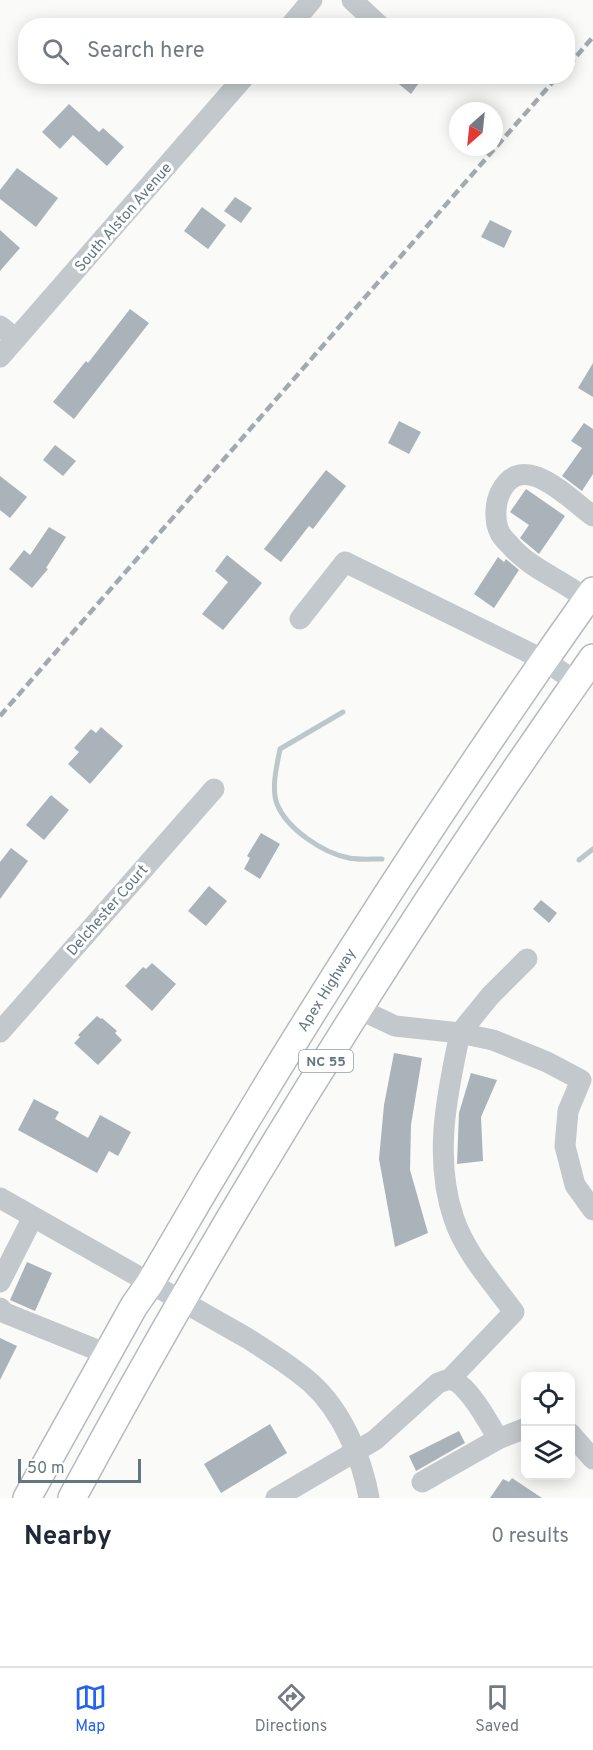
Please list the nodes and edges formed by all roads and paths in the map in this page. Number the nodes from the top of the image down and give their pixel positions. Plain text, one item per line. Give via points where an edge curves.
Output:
1 (312, 0) edge
2 (352, 0) edge
3 (297, 18) edge
4 (371, 18) edge
5 (238, 84) edge
6 (8, 333) edge
7 (0, 357) edge
8 (593, 516) edge
9 (590, 596) edge
10 (300, 619) dead end
11 (593, 658) edge
12 (544, 660) junction
13 (576, 682) junction
14 (214, 789) dead end
15 (527, 958) dead end
16 (359, 1009) junction
17 (0, 1032) edge
18 (460, 1033) junction
19 (587, 1074) edge
20 (0, 1198) edge
21 (593, 1210) edge
22 (33, 1217) junction
23 (0, 1282) edge
24 (150, 1283) junction
25 (182, 1301) junction
26 (0, 1308) edge
27 (107, 1353) junction
28 (450, 1379) junction
29 (521, 1430) edge
30 (498, 1439) junction
31 (575, 1439) edge
32 (356, 1453) junction
33 (593, 1459) edge
34 (422, 1482) dead end
35 (27, 1498) edge
36 (72, 1498) edge
37 (276, 1498) edge
38 (369, 1498) edge

1 - 3 street
2 - 4 street
5 - 6 street, South Alston Avenue
6 - 7 street, South Alston Avenue
8 - 9 street via 548,480 523,474 505,483 495,504 500,533 521,557
9 - 12 main road, Apex Highway / NC 55
10 - 12 street via 345,561
11 - 13 main road, NC 55
12 - 13 street
12 - 24 main road, Apex Highway / NC 55 via 367,924
13 - 16 main road, NC 55
14 - 17 street, Delchester Court
15 - 18 street
16 - 18 street via 395,1026
16 - 25 main road, NC 55
18 - 19 street via 493,1040
18 - 28 street via 443,1136 445,1182 454,1220 472,1255 514,1312
19 - 21 street via 568,1111 565,1146 574,1185
20 - 22 street
22 - 23 street
22 - 24 street
24 - 25 street
24 - 27 main road, Apex Highway / NC 55
25 - 32 street via 273,1355 313,1384 337,1414
25 - 36 main road, NC 55
26 - 27 street
27 - 35 main road, Apex Highway / NC 55
28 - 30 street via 466,1392
28 - 32 street via 438,1383
29 - 30 street
30 - 34 street
31 - 33 street
32 - 37 street
32 - 38 street

